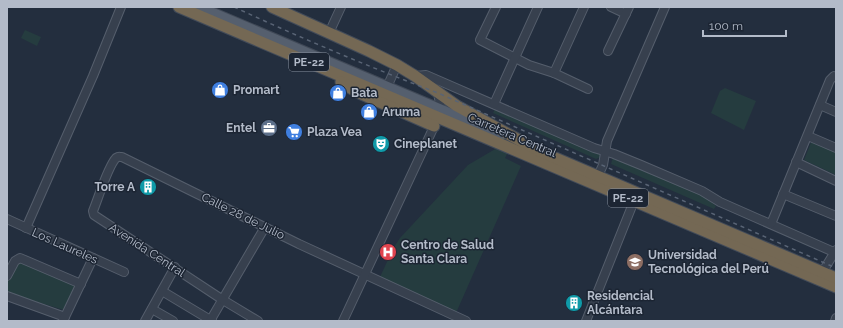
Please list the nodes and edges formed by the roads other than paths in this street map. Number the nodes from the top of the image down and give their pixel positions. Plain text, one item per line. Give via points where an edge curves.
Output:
1 (121, 7) edge
2 (179, 7) edge
3 (199, 7) edge
4 (272, 7) edge
5 (341, 7) edge
6 (496, 7) edge
7 (538, 7) edge
8 (584, 7) edge
9 (611, 7) edge
10 (665, 7) edge
11 (627, 10) edge
12 (330, 33) junction
13 (608, 51) dead end
14 (515, 58) junction
15 (397, 65) junction
16 (554, 73) junction
17 (415, 76) junction
18 (836, 76) edge
19 (387, 87) junction
20 (588, 89) dead end
21 (438, 93) junction
22 (494, 104) junction
23 (820, 105) junction
24 (836, 112) edge
25 (437, 118) junction
26 (808, 136) junction
27 (836, 148) edge
28 (539, 151) junction
29 (605, 152) junction
30 (122, 156) joint
31 (796, 162) junction
32 (596, 180) junction
33 (836, 181) edge
34 (783, 194) junction
35 (634, 201) junction
36 (836, 216) edge
37 (7, 220) edge
38 (770, 224) junction
39 (265, 227) junction
40 (26, 228) junction
41 (728, 236) junction
42 (835, 252) edge
43 (93, 258) junction
44 (175, 267) junction
45 (124, 272) dead end
46 (7, 274) edge
47 (365, 274) junction
48 (820, 276) junction
49 (836, 278) edge
50 (81, 284) junction
51 (836, 287) edge
52 (162, 291) junction
53 (7, 296) edge
54 (223, 300) junction
55 (152, 308) junction
56 (64, 319) edge
57 (145, 321) edge
58 (173, 321) edge
59 (211, 321) edge
60 (258, 321) edge
61 (343, 321) edge
62 (466, 321) edge
63 (586, 321) edge

1 - 40 street
2 - 25 highway, Carretera Central / PE-22
3 - 19 main road, Carretera Central
4 - 12 highway, PE-22
5 - 12 street
6 - 14 street via 480,40
7 - 14 street
8 - 16 street
9 - 11 street
10 - 29 street via 607,141
11 - 13 street
12 - 15 highway, PE-22
14 - 16 street
14 - 22 street
15 - 17 highway, PE-22
15 - 19 street
16 - 20 street
17 - 21 highway, PE-22
17 - 22 street via 426,75
18 - 23 street via 830,80
19 - 25 main road, Carretera Central
21 - 25 street
21 - 28 highway, PE-22 via 476,118
22 - 29 street
23 - 24 street
23 - 26 street
25 - 28 main road, Carretera Central
25 - 32 highway, Carretera Central / PE-22
25 - 47 street
26 - 27 street
26 - 31 street
28 - 32 highway, Carretera Central / PE-22
29 - 32 street via 603,165
29 - 38 street via 659,173
30 - 39 street, Calle 28 de Julio
30 - 44 street, Avenida Central via 111,166 93,211 94,215
31 - 33 street
31 - 34 street
32 - 35 highway, Carretera Central / PE-22
32 - 41 highway, Carretera Central / PE-22
34 - 36 street
34 - 38 street
35 - 41 highway, Carretera Central / PE-22
35 - 63 street
37 - 40 street, Los Laureles
38 - 42 street
39 - 47 street, Calle 28 de Julio
39 - 54 street
40 - 43 street, Los Laureles
41 - 48 highway, Carretera Central / PE-22
42 - 48 street
43 - 45 street, Los Laureles
43 - 50 street
44 - 52 street
44 - 54 street, Avenida Central
46 - 50 street via 20,258
47 - 61 street
47 - 62 street, Calle 28 de Julio
48 - 49 highway, Carretera Central / PE-22
48 - 51 highway, Carretera Central / PE-22
50 - 56 street
52 - 55 street
52 - 59 street
53 - 56 street
54 - 59 street
54 - 60 street, Avenida Central
55 - 57 street
55 - 58 street

